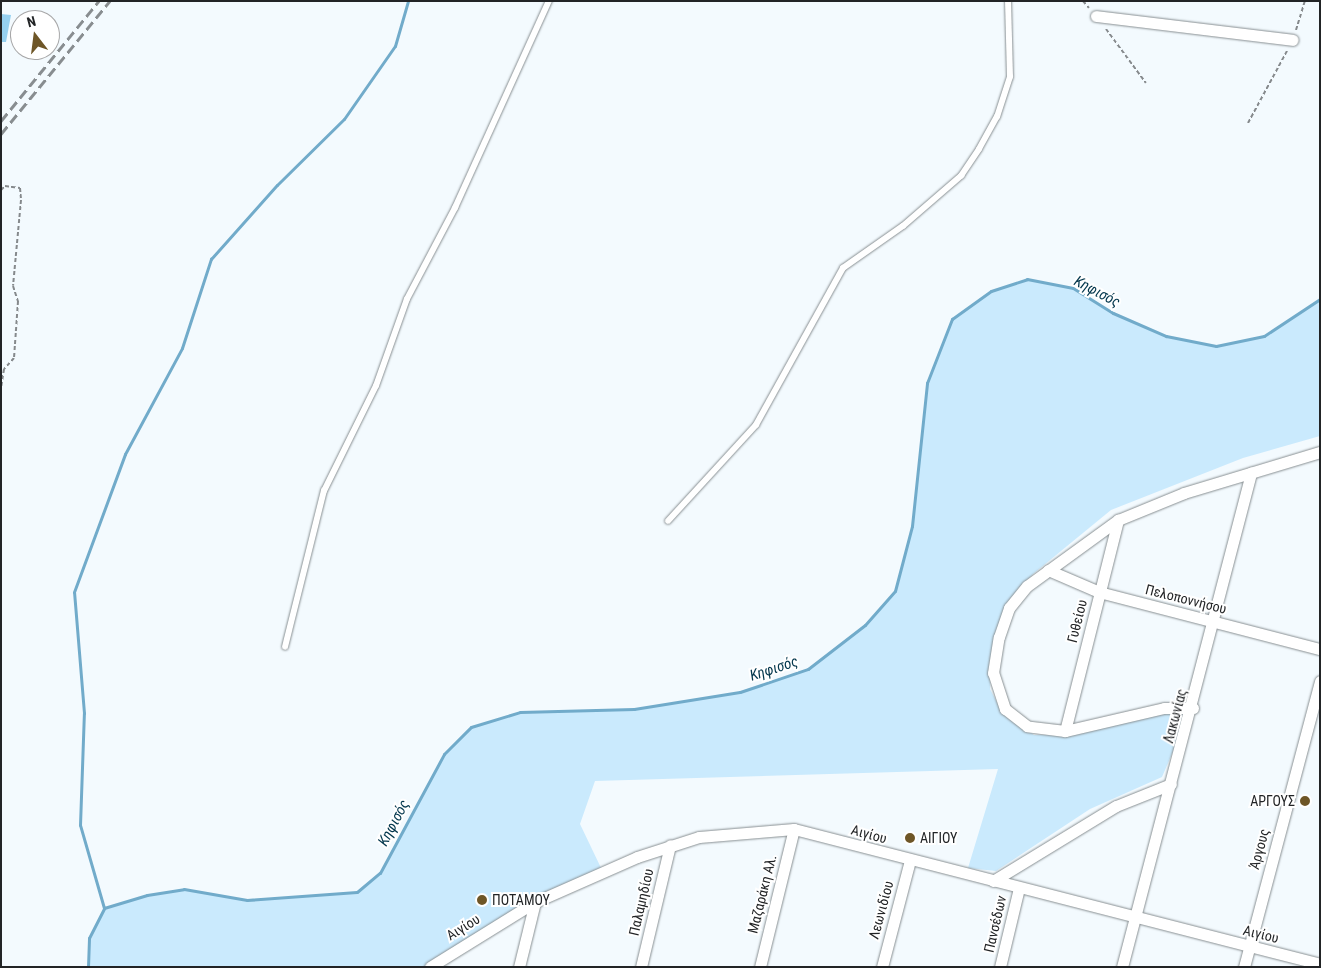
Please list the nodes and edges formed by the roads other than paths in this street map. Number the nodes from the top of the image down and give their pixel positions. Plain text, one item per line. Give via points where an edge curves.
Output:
1 (550, 1) edge
2 (1008, 1) edge
3 (1096, 16) road end
4 (1293, 40) road end
5 (1320, 452) edge
6 (1251, 473) junction
7 (1118, 520) junction
8 (668, 521) dead end
9 (1048, 570) junction
10 (1100, 592) junction
11 (1214, 622) junction
12 (285, 647) dead end
13 (1320, 648) edge
14 (1320, 681) edge
15 (1193, 708) junction
16 (1064, 730) junction
17 (1171, 784) junction
18 (794, 829) junction
19 (670, 845) junction
20 (910, 860) junction
21 (993, 881) junction
22 (1019, 888) junction
23 (536, 902) junction
24 (1135, 916) junction
25 (1249, 946) junction
26 (1320, 964) edge
27 (430, 967) edge
28 (519, 967) edge
29 (641, 967) edge
30 (760, 967) edge
31 (882, 967) edge
32 (1000, 967) edge
33 (1122, 967) edge
34 (1244, 967) edge

1 - 12 lane via 455,208 407,299 376,386 324,491
2 - 8 lane via 1010,77 996,117 961,176 903,226 842,268 756,425
3 - 4 street
5 - 6 street
6 - 7 street
6 - 11 street, Λακωνίας
7 - 9 street
7 - 10 street, Γυθείου
9 - 10 street, Πελοποννήσου
9 - 16 street via 1009,608 998,637 993,673 1010,715 1032,727
10 - 11 street, Πελοποννήσου
10 - 16 street, Γυθείου
11 - 13 street, Πελοποννήσου
11 - 15 street, Λακωνίας
14 - 25 street, Άργους
15 - 16 street via 1164,708
15 - 17 street, Λακωνίας
17 - 21 street via 1116,806
17 - 24 street, Λακωνίας
18 - 19 street, Αιγίου via 726,833
18 - 20 street, Αιγίου
18 - 30 street, Μαζαράκη Αλ.
19 - 23 street, Αιγίου
19 - 29 street, Παλαμηδίου
20 - 21 street, Αιγίου
20 - 31 street, Λεωνιδίου
21 - 22 street, Αιγίου
22 - 24 street, Αιγίου
22 - 32 street, Πανσέδων
23 - 27 street, Αιγίου
23 - 28 street
24 - 25 street, Αιγίου
24 - 33 street, Λακωνίας
25 - 26 street, Αιγίου
25 - 34 street, Άργους

